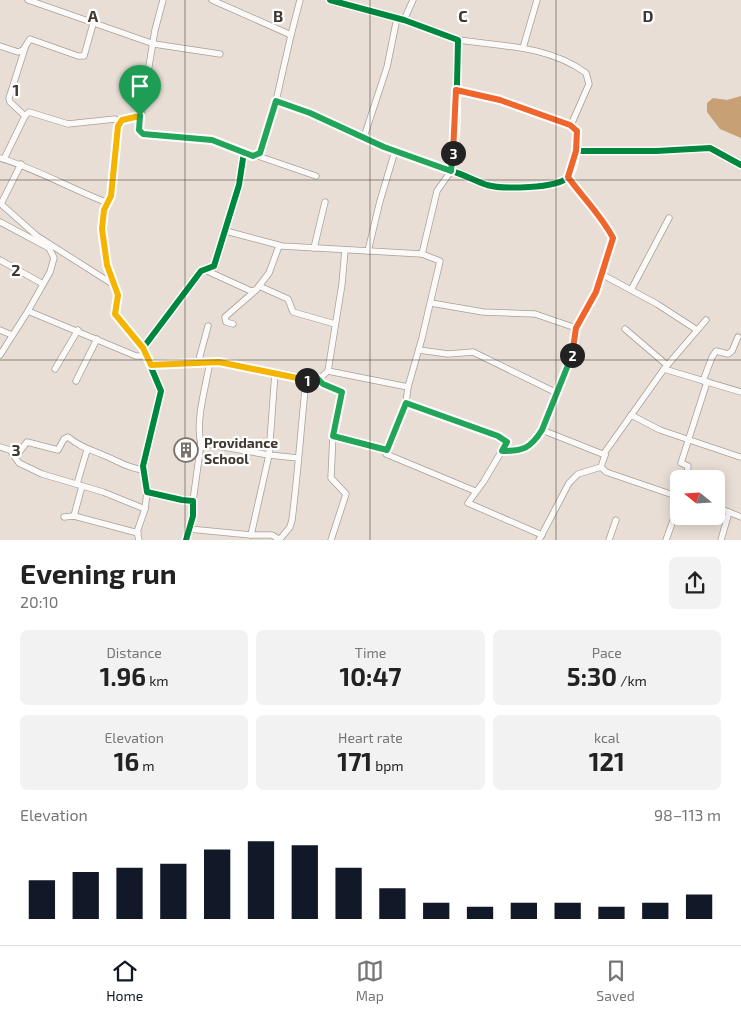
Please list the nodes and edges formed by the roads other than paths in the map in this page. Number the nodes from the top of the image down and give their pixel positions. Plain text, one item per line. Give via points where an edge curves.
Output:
1 (28, 0) edge
2 (162, 0) edge
3 (212, 0) edge
4 (300, 0) edge
5 (330, 0) edge
6 (413, 0) edge
7 (537, 0) edge
8 (397, 18) junction
9 (404, 20) junction
10 (93, 24) junction
11 (291, 35) junction
12 (458, 40) junction
13 (154, 44) junction
14 (0, 46) edge
15 (25, 46) junction
16 (523, 48) junction
17 (220, 54) dead end
18 (456, 90) junction
19 (276, 101) junction
20 (25, 116) junction
21 (140, 116) junction
22 (120, 122) junction
23 (570, 125) junction
24 (364, 137) junction
25 (395, 151) junction
26 (576, 151) junction
27 (244, 152) junction
28 (255, 155) junction
29 (2, 158) edge
30 (21, 164) junction
31 (741, 165) edge
32 (451, 171) junction
33 (316, 176) dead end
34 (568, 177) junction
35 (325, 202) dead end
36 (108, 203) junction
37 (669, 218) dead end
38 (0, 222) edge
39 (226, 231) junction
40 (279, 246) junction
41 (314, 248) junction
42 (345, 250) junction
43 (368, 251) junction
44 (422, 254) junction
45 (0, 260) edge
46 (205, 270) junction
47 (603, 275) junction
48 (43, 284) junction
49 (114, 285) junction
50 (258, 288) junction
51 (631, 290) junction
52 (431, 303) junction
53 (28, 310) junction
54 (706, 320) dead end
55 (233, 324) dead end
56 (335, 324) junction
57 (208, 326) dead end
58 (576, 328) junction
59 (0, 330) edge
60 (78, 330) junction
61 (625, 330) dead end
62 (697, 330) junction
63 (12, 335) junction
64 (738, 337) dead end
65 (97, 339) junction
66 (143, 348) junction
67 (419, 350) junction
68 (0, 355) edge
69 (148, 356) junction
70 (210, 362) junction
71 (198, 363) junction
72 (151, 365) junction
73 (665, 367) junction
74 (55, 369) dead end
75 (328, 371) junction
76 (275, 373) junction
77 (318, 379) junction
78 (76, 380) dead end
79 (306, 380) junction
80 (705, 382) junction
81 (408, 387) junction
82 (741, 392) edge
83 (557, 393) junction
84 (406, 403) junction
85 (631, 415) junction
86 (542, 430) junction
87 (333, 436) junction
88 (688, 439) junction
89 (201, 443) junction
90 (0, 447) edge
91 (87, 450) junction
92 (387, 450) junction
93 (502, 451) junction
94 (13, 453) junction
95 (269, 455) junction
96 (605, 455) junction
97 (740, 457) edge
98 (298, 458) junction
99 (601, 467) junction
100 (143, 470) junction
101 (688, 470) edge
102 (80, 485) junction
103 (475, 491) junction
104 (147, 492) junction
105 (670, 494) edge
106 (194, 501) junction
107 (145, 509) junction
108 (725, 510) edge
109 (729, 512) junction
110 (74, 516) junction
111 (64, 517) dead end
112 (741, 518) edge
113 (616, 520) dead end
114 (671, 525) edge
115 (188, 529) junction
116 (138, 533) junction
117 (251, 535) junction
118 (541, 537) edge
119 (139, 540) edge
120 (186, 540) edge
121 (280, 540) edge
122 (330, 540) edge
123 (609, 540) edge
124 (666, 540) edge
125 (721, 540) edge

1 - 10 street
2 - 13 street
3 - 11 street
4 - 11 street
5 - 8 street
6 - 9 street
7 - 16 street
8 - 9 street
8 - 24 street via 387,67
9 - 12 street
10 - 13 street
10 - 15 street via 84,56 30,39
11 - 19 street
12 - 16 street
12 - 18 street
13 - 17 street
13 - 21 street
14 - 15 street via 18,52
15 - 20 street via 9,98
16 - 23 street via 551,55 586,73 589,84
18 - 23 street via 500,100
18 - 32 street
19 - 24 street
19 - 28 street via 260,153
20 - 22 street via 29,112 36,113 68,124 115,119
20 - 29 street
21 - 22 street
21 - 27 street via 139,130 143,134 212,140
22 - 36 street
23 - 26 street via 577,131
24 - 25 street
25 - 32 street
25 - 43 street
26 - 31 street via 656,152 710,148
26 - 34 street
27 - 28 street
27 - 39 street
28 - 33 street
29 - 30 street
30 - 36 street via 68,188
30 - 49 street via 1,204 37,236
32 - 34 street via 497,187 543,186
32 - 44 street via 437,191
34 - 47 street via 601,217 613,238
35 - 41 street
36 - 49 street via 102,229 107,265
37 - 51 street
38 - 48 street via 40,242 54,253 50,272
39 - 40 street
39 - 46 street via 214,266
40 - 41 street
40 - 50 street via 269,273
41 - 42 street
42 - 43 street
42 - 56 street
43 - 44 street
44 - 52 street via 441,263
45 - 48 street
46 - 50 street via 251,291
46 - 66 street
47 - 51 street
47 - 58 street
48 - 53 street
49 - 66 street via 118,295 115,314
50 - 55 street via 225,317 226,322
50 - 56 street via 288,299 293,312
51 - 62 street
52 - 58 street via 483,312 535,314
52 - 67 street
53 - 60 street
53 - 63 street
54 - 62 street
56 - 75 street
57 - 71 street
58 - 83 street via 573,352
59 - 63 street
60 - 65 street
60 - 74 street
61 - 73 street
62 - 73 street
63 - 68 street
64 - 80 street via 728,354 716,351
65 - 69 street via 136,356
65 - 78 street
66 - 69 street
67 - 81 street
67 - 83 street via 448,354 472,352
69 - 72 street
70 - 71 street
70 - 76 street
70 - 89 street via 199,436
71 - 72 street
72 - 100 street via 161,391
73 - 80 street
73 - 85 street
75 - 77 street
75 - 81 street
76 - 79 street
76 - 95 street
77 - 79 street
77 - 87 street via 342,392
79 - 98 street
80 - 82 street
80 - 88 street
81 - 84 street
83 - 86 street
84 - 92 street
84 - 93 street via 498,436 507,442
85 - 88 street via 660,430
85 - 96 street
86 - 93 street via 535,441 521,451
86 - 96 street
87 - 92 street
87 - 122 street via 331,478 346,494
88 - 97 street
88 - 101 street via 682,463 688,466
89 - 95 street
89 - 106 street
90 - 94 street
91 - 94 street via 68,437 58,450 27,442 20,451
91 - 100 street via 124,466
91 - 102 street
92 - 103 street via 386,454
93 - 103 street
94 - 102 street via 19,463 28,468
95 - 98 street
95 - 117 street
96 - 99 street
98 - 121 street via 292,520
99 - 105 street via 606,472
99 - 118 street via 578,474 569,483
100 - 104 street
102 - 107 street
102 - 110 street
103 - 118 street via 468,503
104 - 106 street
104 - 107 street
106 - 115 street
107 - 116 street
108 - 109 street
109 - 112 street
109 - 125 street
110 - 111 street
110 - 116 street
113 - 123 street
114 - 124 street
115 - 117 street
115 - 120 street
116 - 119 street
117 - 121 street via 272,536

